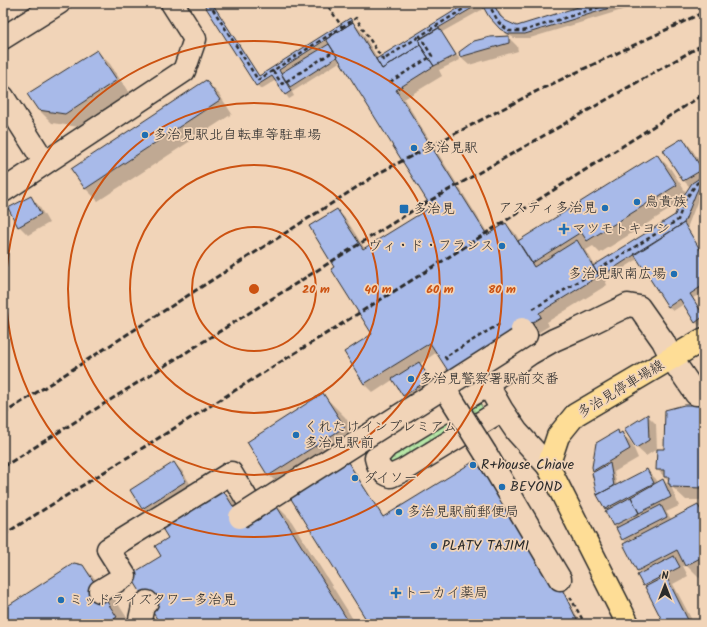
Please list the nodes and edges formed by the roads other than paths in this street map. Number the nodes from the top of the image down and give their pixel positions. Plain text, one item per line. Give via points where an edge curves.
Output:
1 (59, 3) edge
2 (172, 3) edge
3 (3, 38) edge
4 (3, 98) edge
5 (46, 163) junction
6 (3, 191) edge
7 (522, 329) dead end
8 (704, 339) edge
9 (672, 359) junction
10 (488, 385) junction
11 (444, 387) junction
12 (704, 394) edge
13 (502, 410) junction
14 (548, 466) junction
15 (560, 579) road end
16 (100, 592) dead end
17 (628, 624) edge

1 - 3 street
2 - 5 street via 195,39 184,71
4 - 5 street
5 - 6 street
7 - 11 street, bridge via 526,335
8 - 9 main road, 多治見停車場線
9 - 10 street via 663,341 638,307 628,304 554,340 502,372
9 - 12 street via 696,394
9 - 14 main road, 多治見停車場線 via 575,415 558,436
10 - 13 street
10 - 13 street via 387,446 376,458 377,464 384,473 391,476
11 - 15 street, bridge
11 - 16 street, bridge via 246,513 231,473 108,549 125,576
13 - 14 street via 517,432
14 - 17 main road

